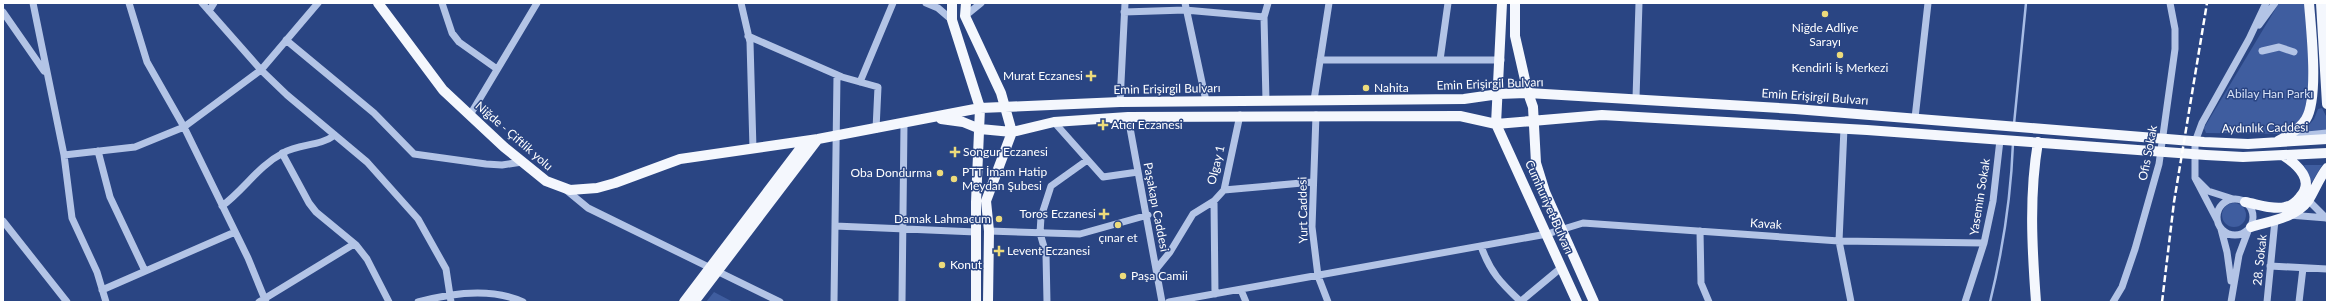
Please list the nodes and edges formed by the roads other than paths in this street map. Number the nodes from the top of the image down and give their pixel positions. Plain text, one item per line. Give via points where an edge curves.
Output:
1 (33, 3) edge
2 (129, 3) edge
3 (202, 3) edge
4 (214, 3) edge
5 (318, 3) edge
6 (378, 3) edge
7 (442, 3) edge
8 (537, 3) edge
9 (741, 3) edge
10 (893, 3) edge
11 (926, 3) edge
12 (952, 3) edge
13 (966, 3) edge
14 (981, 3) edge
15 (1125, 3) edge
16 (1268, 3) edge
17 (1330, 3) edge
18 (1448, 3) edge
19 (1502, 3) edge
20 (1515, 3) edge
21 (1639, 3) edge
22 (1928, 3) edge
23 (2170, 3) edge
24 (2266, 3) edge
25 (2275, 3) edge
26 (2309, 3) edge
27 (2321, 3) edge
28 (1185, 7) edge
29 (210, 11) junction
30 (3, 12) edge
31 (1124, 12) junction
32 (965, 16) junction
33 (1264, 17) junction
34 (952, 20) junction
35 (748, 36) junction
36 (2249, 39) junction
37 (286, 40) junction
38 (2262, 51) dead end
39 (2294, 52) dead end
40 (1320, 60) junction
41 (1440, 60) junction
42 (1501, 60) junction
43 (497, 69) junction
44 (261, 70) junction
45 (47, 74) junction
46 (837, 75) junction
47 (860, 82) junction
48 (1528, 93) junction
49 (1499, 94) junction
50 (1636, 98) junction
51 (1314, 100) junction
52 (1266, 101) junction
53 (1120, 102) junction
54 (1206, 102) junction
55 (2327, 104) edge
56 (1005, 107) junction
57 (980, 108) junction
58 (470, 115) junction
59 (1240, 115) junction
60 (1316, 115) junction
61 (1128, 117) junction
62 (932, 118) junction
63 (1915, 118) junction
64 (1533, 121) junction
65 (1054, 122) junction
66 (904, 124) junction
67 (1496, 124) junction
68 (2001, 125) joint
69 (184, 127) junction
70 (1844, 128) junction
71 (876, 129) junction
72 (980, 129) junction
73 (1012, 132) junction
74 (2327, 133) edge
75 (335, 135) junction
76 (835, 136) junction
77 (819, 139) junction
78 (2279, 139) junction
79 (2327, 139) edge
80 (2000, 140) junction
81 (806, 141) junction
82 (2038, 142) junction
83 (753, 149) junction
84 (98, 152) junction
85 (282, 153) junction
86 (2327, 153) edge
87 (64, 155) junction
88 (2284, 156) junction
89 (1086, 161) junction
90 (522, 162) junction
91 (2327, 168) edge
92 (1138, 172) junction
93 (2194, 178) junction
94 (1313, 182) junction
95 (564, 188) junction
96 (1224, 190) junction
97 (2233, 199) junction
98 (2308, 200) junction
99 (1214, 201) junction
100 (2245, 202) junction
101 (222, 206) junction
102 (1148, 215) junction
103 (2289, 216) junction
104 (2327, 218) edge
105 (2217, 220) junction
106 (2275, 220) junction
107 (3, 221) edge
108 (835, 226) junction
109 (902, 228) junction
110 (2221, 229) junction
111 (2249, 229) junction
112 (1562, 230) junction
113 (1700, 230) junction
114 (989, 231) junction
115 (235, 232) junction
116 (976, 232) junction
117 (1040, 233) junction
118 (1547, 234) junction
119 (1839, 241) junction
120 (1984, 243) junction
121 (354, 244) junction
122 (1481, 246) junction
123 (2270, 266) junction
124 (1562, 267) junction
125 (1157, 268) junction
126 (2303, 268) junction
127 (2327, 269) edge
128 (712, 270) junction
129 (145, 271) junction
130 (1318, 276) junction
131 (2232, 289) junction
132 (102, 290) junction
133 (1241, 290) junction
134 (450, 293) junction
135 (1215, 294) junction
136 (263, 301) edge
137 (67, 302) edge
138 (106, 302) edge
139 (389, 302) edge
140 (418, 302) edge
141 (451, 302) edge
142 (523, 302) edge
143 (684, 302) edge
144 (694, 302) edge
145 (780, 302) edge
146 (834, 302) edge
147 (902, 302) edge
148 (976, 302) edge
149 (988, 302) edge
150 (1047, 302) edge
151 (1162, 302) edge
152 (1169, 302) edge
153 (1246, 302) edge
154 (1328, 302) edge
155 (1520, 302) edge
156 (1577, 302) edge
157 (1594, 302) edge
158 (1709, 302) edge
159 (1851, 302) edge
160 (1965, 302) edge
161 (2036, 302) edge
162 (2113, 302) edge
163 (2231, 302) edge
164 (2267, 302) edge
165 (2299, 302) edge

1 - 45 street
2 - 69 street via 147,62
3 - 29 street
4 - 29 street
5 - 37 street
6 - 58 main road, Niğde - Çiftlik yolu via 443,90
7 - 43 street via 452,33 459,42
8 - 43 street
9 - 35 street
10 - 47 street
11 - 34 street via 938,8
12 - 34 main road
13 - 32 main road
14 - 32 street
15 - 31 street
16 - 33 street
17 - 40 street
18 - 41 street
19 - 42 main road
20 - 48 main road, Cumhuriyet Bulvarı via 1515,36
21 - 50 street
22 - 63 street
23 - 162 street, Ofis Sokak via 2175,29 2175,49 2159,164 2136,249 2122,287
24 - 36 street
25 - 36 street
26 - 78 main road via 2312,102 2306,120
27 - 55 main road
28 - 31 street
28 - 33 street
28 - 54 street
29 - 44 street
30 - 45 street
31 - 53 street
32 - 56 main road
33 - 52 street
34 - 57 main road
35 - 46 street
35 - 83 street
36 - 93 street via 2198,131 2194,151
37 - 44 street
37 - 90 street via 374,113 414,154 486,164
38 - 39 street via 2279,47
40 - 41 street
40 - 51 street
41 - 42 street
42 - 49 main road
43 - 58 street
44 - 69 street
44 - 75 street
45 - 87 street
46 - 47 street
46 - 76 street
47 - 71 street via 878,87
48 - 49 main road, Emin Erişirgil Bulvarı
48 - 50 main road, Emin Erişirgil Bulvarı
48 - 64 main road, Cumhuriyet Bulvarı via 1533,107
49 - 51 main road, Emin Erişirgil Bulvarı via 1464,99
49 - 67 main road
50 - 63 main road, Emin Erişirgil Bulvarı
51 - 52 main road, Emin Erişirgil Bulvarı
52 - 54 main road, Emin Erişirgil Bulvarı
53 - 54 main road, Emin Erişirgil Bulvarı
53 - 56 main road, Emin Erişirgil Bulvarı
56 - 57 main road, Emin Erişirgil Bulvarı
56 - 73 main road
57 - 62 main road, Emin Erişirgil Bulvarı
57 - 72 main road
58 - 90 main road, Niğde - Çiftlik yolu
59 - 60 main road
59 - 61 main road
59 - 96 street, Olgay 1
60 - 67 main road via 1460,116
60 - 94 street, Yurt Caddesi
61 - 65 main road
61 - 92 street, Paşakapı Caddesi
62 - 66 main road, Emin Erişirgil Bulvarı
62 - 72 main road via 963,122
63 - 68 main road, Emin Erişirgil Bulvarı
64 - 67 main road
64 - 70 main road via 1602,115
64 - 112 main road, Cumhuriyet Bulvarı via 1536,163 1544,192
65 - 73 main road
65 - 89 street
66 - 71 main road, Niğde - Çiftlik yolu
66 - 109 street
67 - 118 main road, Cumhuriyet Bulvarı
68 - 78 main road, Aydınlık Caddesi via 2204,142
69 - 84 street via 135,147
69 - 101 street
70 - 80 main road
70 - 119 street
71 - 76 main road, Niğde - Çiftlik yolu
72 - 73 main road
72 - 116 main road
73 - 114 main road via 986,201
74 - 78 street
75 - 85 street via 316,145 292,148
75 - 134 street via 367,162 418,219 446,269
76 - 77 main road, Niğde - Çiftlik yolu
76 - 108 street
77 - 81 main road, Niğde - Çiftlik yolu
77 - 128 main road
78 - 79 main road, Aydınlık Caddesi
80 - 82 main road
80 - 120 street, Yasemin Sokak via 1993,201
81 - 83 main road, Niğde - Çiftlik yolu
81 - 128 main road
82 - 88 main road via 2206,155
82 - 161 main road via 2032,182
83 - 95 main road, Niğde - Çiftlik yolu via 680,159 597,188
84 - 87 street
84 - 129 street via 110,197
85 - 101 street via 264,164
85 - 121 street via 316,212
86 - 88 main road
87 - 132 street via 72,218 97,272
88 - 100 main road via 2296,164 2304,174 2306,184 2303,195 2284,208
89 - 92 street via 1103,178
89 - 117 street via 1051,186 1041,217
90 - 95 main road, Niğde - Çiftlik yolu via 546,181
91 - 98 main road
92 - 102 street, Paşakapı Caddesi
93 - 97 street via 2208,191
93 - 105 street
94 - 96 street
94 - 130 street, Yurt Caddesi via 1312,227
95 - 128 street via 588,208
96 - 99 street, Olgay 1
97 - 100 street
97 - 105 street via 2220,206
98 - 103 main road
98 - 104 street
99 - 125 street, Olgay 1 via 1193,214
99 - 135 street
100 - 111 street via 2251,207 2254,215
101 - 115 street
102 - 117 street via 1080,234
102 - 125 street, Paşakapı Caddesi
103 - 104 street
103 - 106 main road
105 - 110 street
106 - 111 main road
106 - 123 street, 28. Sokak
107 - 137 street
108 - 109 street
108 - 146 street
109 - 116 street
109 - 147 street
110 - 111 street via 2234,236
110 - 131 street via 2228,252
111 - 131 street via 2239,255
112 - 113 street, Kavak via 1583,223
112 - 118 street, Kavak
112 - 157 main road, Cumhuriyet Bulvarı
113 - 119 street, Kavak
113 - 158 street via 1702,283
114 - 117 street
114 - 149 main road
115 - 129 street
115 - 136 street via 248,258
116 - 148 main road
117 - 150 street via 1046,254
118 - 122 street, Kavak
118 - 124 main road, Cumhuriyet Bulvarı
119 - 120 street, Kavak
119 - 159 street
120 - 160 street, Yasemin Sokak
121 - 136 street
121 - 139 street via 368,259
122 - 130 street, Kavak
122 - 155 street via 1496,278
123 - 126 street
123 - 164 street, 28. Sokak
124 - 155 street
124 - 156 main road, Cumhuriyet Bulvarı
125 - 151 street, Paşakapı Caddesi
126 - 127 street
126 - 165 street
128 - 143 main road
128 - 144 main road
128 - 145 street
129 - 132 street
130 - 133 street, Kavak
130 - 154 street, Yurt Caddesi
131 - 163 street
132 - 138 street
133 - 135 street, Kavak
133 - 153 street
134 - 140 street
134 - 141 street
134 - 142 street via 509,295
135 - 152 street, Kavak

